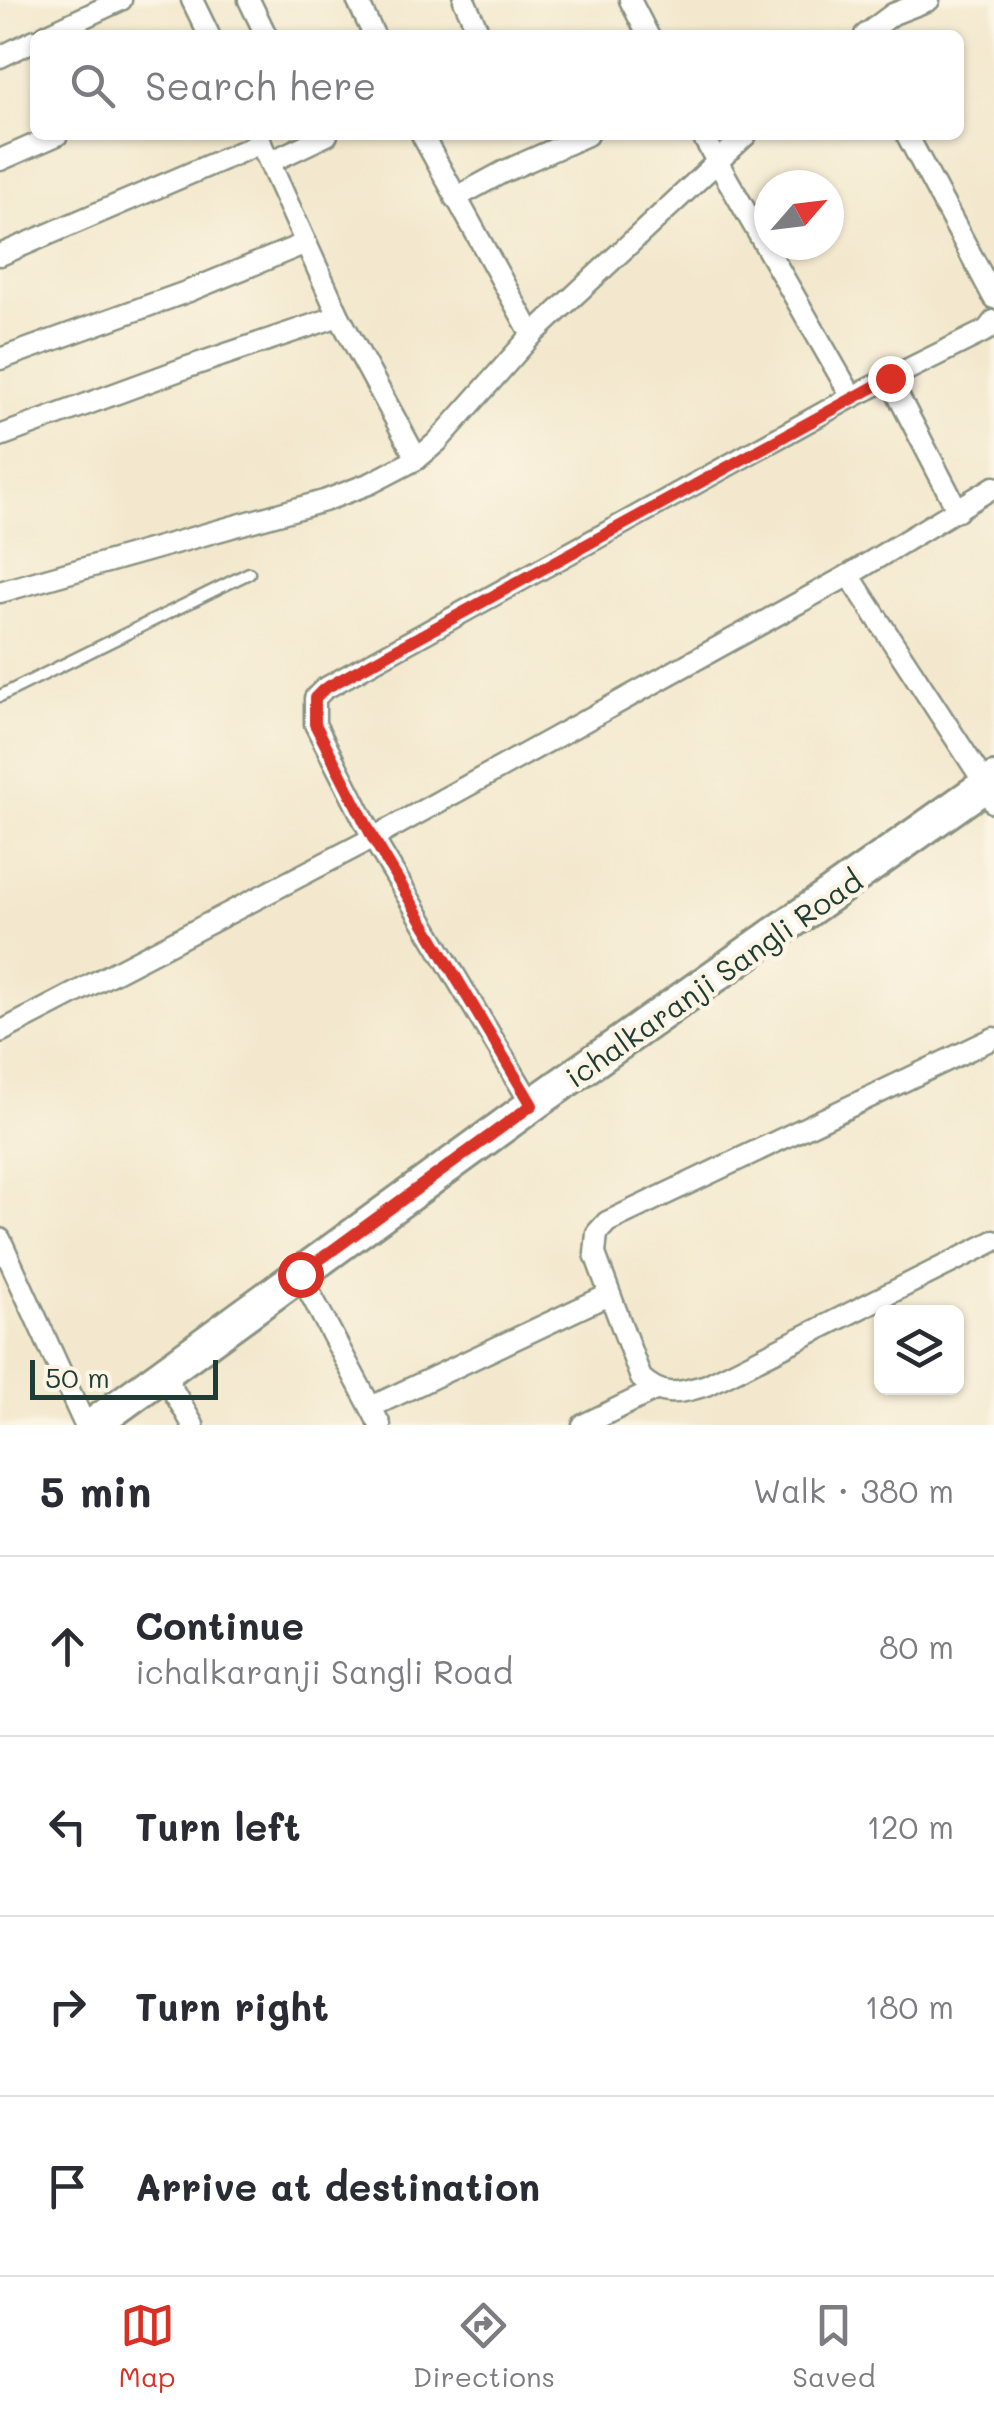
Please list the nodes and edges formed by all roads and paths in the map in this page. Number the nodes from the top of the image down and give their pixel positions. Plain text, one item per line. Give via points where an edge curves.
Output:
1 (120, 0) edge
2 (192, 0) edge
3 (249, 0) edge
4 (357, 0) edge
5 (464, 0) edge
6 (630, 0) edge
7 (929, 0) edge
8 (894, 7) edge
9 (57, 30) edge
10 (207, 30) edge
11 (264, 30) edge
12 (372, 30) edge
13 (478, 30) edge
14 (645, 30) edge
15 (870, 30) edge
16 (30, 42) edge
17 (0, 57) edge
18 (45, 140) edge
19 (300, 140) edge
20 (425, 140) edge
21 (576, 140) edge
22 (705, 140) edge
23 (740, 140) edge
24 (910, 140) edge
25 (262, 147) edge
26 (0, 160) edge
27 (716, 160) junction
28 (455, 198) junction
29 (306, 243) junction
30 (0, 255) edge
31 (994, 298) edge
32 (339, 316) junction
33 (994, 321) edge
34 (532, 336) junction
35 (0, 359) edge
36 (890, 378) junction
37 (852, 396) junction
38 (0, 436) edge
39 (417, 459) junction
40 (994, 488) edge
41 (958, 511) junction
42 (250, 573) dead end
43 (849, 575) junction
44 (0, 592) edge
45 (0, 696) edge
46 (991, 789) edge
47 (373, 838) junction
48 (0, 1032) edge
49 (994, 1038) edge
50 (532, 1105) junction
51 (0, 1238) edge
52 (994, 1241) edge
53 (300, 1274) junction
54 (608, 1295) junction
55 (163, 1372) junction
56 (655, 1390) junction
57 (376, 1416) edge
58 (86, 1425) edge
59 (93, 1425) edge
60 (193, 1425) edge
61 (583, 1425) edge

1 - 9 street
2 - 10 street
3 - 11 street
4 - 12 street
5 - 13 street
6 - 14 street
7 - 8 street
8 - 15 street
16 - 17 street
18 - 26 street
19 - 25 street
20 - 28 street
21 - 28 street
22 - 27 street
23 - 27 street
24 - 31 street
25 - 29 street
25 - 30 street
27 - 34 street
27 - 37 street
28 - 34 street
29 - 32 street
29 - 35 street
32 - 38 street
32 - 39 street
33 - 36 street
34 - 39 street
36 - 37 street
36 - 41 street
37 - 47 street via 324,689 315,698 315,724
39 - 44 street via 324,502
40 - 41 street
41 - 43 street
42 - 45 lane
43 - 46 street
43 - 47 street
46 - 50 main road, ichalkaranji Sangli Road
47 - 48 street
47 - 50 street
49 - 54 street via 606,1222 595,1254
50 - 53 main road, ichalkaranji Sangli Road
51 - 58 street
52 - 56 street via 708,1385 678,1393
53 - 55 main road, ichalkaranji Sangli Road
53 - 57 street
54 - 56 street via 641,1378
54 - 57 street
55 - 59 main road, ichalkaranji Sangli Road
55 - 60 street
56 - 61 street

